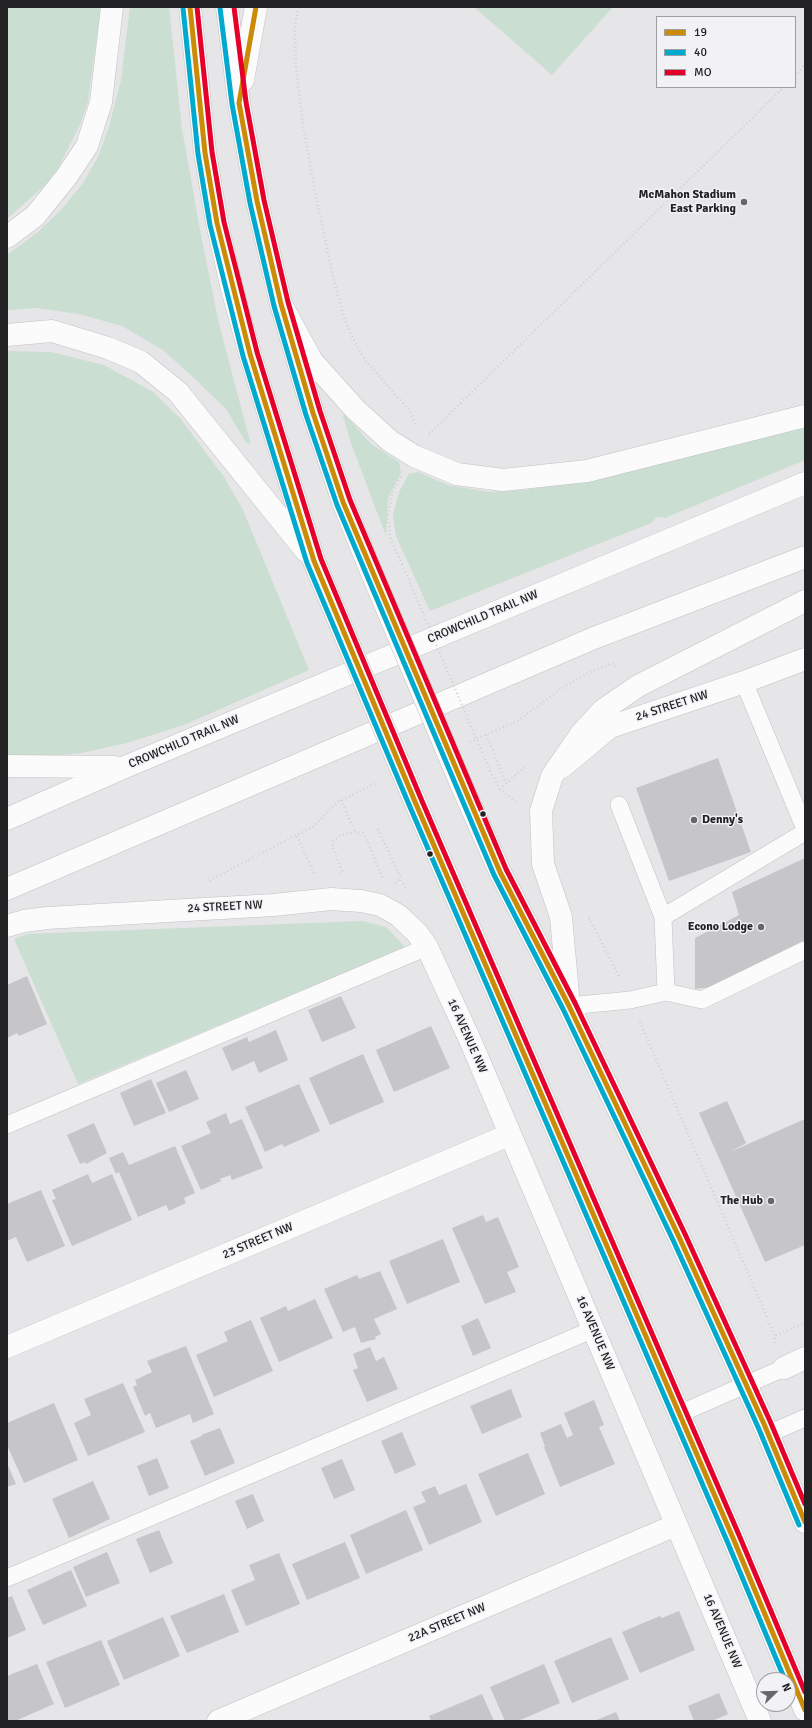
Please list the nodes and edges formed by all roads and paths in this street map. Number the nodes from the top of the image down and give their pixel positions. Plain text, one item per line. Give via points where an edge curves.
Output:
1 (112, 7) edge
2 (190, 7) edge
3 (227, 7) edge
4 (256, 7) edge
5 (298, 7) edge
6 (805, 65) edge
7 (796, 75) edge
8 (783, 88) edge
9 (239, 103) junction
10 (7, 237) edge
11 (280, 304) junction
12 (7, 335) edge
13 (805, 416) edge
14 (416, 426) dead end
15 (426, 437) dead end
16 (402, 476) dead end
17 (805, 483) edge
18 (805, 556) edge
19 (314, 560) junction
20 (805, 600) edge
21 (805, 659) edge
22 (617, 670) dead end
23 (744, 682) junction
24 (533, 760) dead end
25 (7, 766) edge
26 (125, 767) junction
27 (552, 776) junction
28 (506, 784) junction
29 (500, 789) junction
30 (345, 798) dead end
31 (341, 800) junction
32 (619, 805) dead end
33 (521, 806) dead end
34 (7, 819) edge
35 (378, 830) dead end
36 (805, 831) edge
37 (355, 832) junction
38 (297, 836) junction
39 (333, 876) dead end
40 (316, 877) dead end
41 (400, 879) junction
42 (385, 882) dead end
43 (389, 883) dead end
44 (206, 886) dead end
45 (7, 889) edge
46 (406, 890) dead end
47 (585, 911) dead end
48 (663, 917) junction
49 (7, 926) edge
50 (427, 947) junction
51 (805, 950) edge
52 (666, 992) junction
53 (630, 1000) junction
54 (569, 1006) junction
55 (7, 1125) edge
56 (509, 1135) junction
57 (805, 1324) edge
58 (594, 1329) junction
59 (775, 1336) junction
60 (7, 1347) edge
61 (775, 1347) dead end
62 (805, 1358) edge
63 (784, 1368) joint
64 (746, 1384) junction
65 (679, 1414) junction
66 (805, 1418) edge
67 (768, 1434) junction
68 (805, 1522) edge
69 (676, 1525) junction
70 (7, 1578) edge
71 (805, 1710) edge
72 (755, 1719) edge
73 (218, 1721) edge

1 - 10 main road via 101,102 86,146 67,176 35,216
2 - 19 main road via 206,154 217,223 250,354
3 - 9 main road
4 - 9 main road
5 - 14 path via 295,28 296,69 304,130 320,217 344,317 366,361 410,411
6 - 7 path
8 - 15 path
9 - 11 main road
11 - 13 main road via 312,362 355,409 390,441 414,456 457,474 503,480 587,471
11 - 54 main road, bridge via 343,502 373,576 500,872
12 - 19 main road via 52,331 108,348 141,362 178,392
16 - 29 path, bridge via 392,493 388,515 390,537 490,772
17 - 26 main road, CROWCHILD TRAIL NW
18 - 45 main road via 594,638
19 - 65 main road, bridge via 416,804
20 - 27 main road via 638,686 609,706 581,734
21 - 23 main road, 24 STREET NW
22 - 28 path via 614,663 590,672 565,686 519,720 486,736
23 - 27 main road, 24 STREET NW via 610,727
23 - 36 lane
24 - 28 path
25 - 26 main road
26 - 34 main road, CROWCHILD TRAIL NW
27 - 54 main road via 541,811 543,864 561,917
28 - 29 path
29 - 33 path
30 - 31 path
31 - 37 path
31 - 38 path via 314,826
32 - 48 lane
35 - 41 path
36 - 48 lane
37 - 39 path via 340,835 334,840 332,846 342,871
37 - 42 path via 363,834
38 - 40 path
38 - 44 path via 212,879
41 - 43 path via 393,884
41 - 46 path
47 - 53 path
48 - 52 lane
49 - 50 main road, 24 STREET NW via 47,918 274,905 331,899 354,900 380,905 398,915
50 - 55 lane
50 - 56 main road, 16 AVENUE NW via 470,1040
51 - 52 lane via 702,1000
52 - 53 lane
53 - 54 lane
53 - 59 path
54 - 64 main road
56 - 58 main road, 16 AVENUE NW
56 - 60 main road, 23 STREET NW
57 - 59 path
58 - 69 main road, 16 AVENUE NW
58 - 70 lane
59 - 61 path
62 - 63 main road
63 - 64 lane
64 - 65 lane
64 - 67 main road
65 - 71 main road
66 - 67 lane
67 - 68 main road
69 - 72 main road, 16 AVENUE NW
69 - 73 main road, 22A STREET NW

